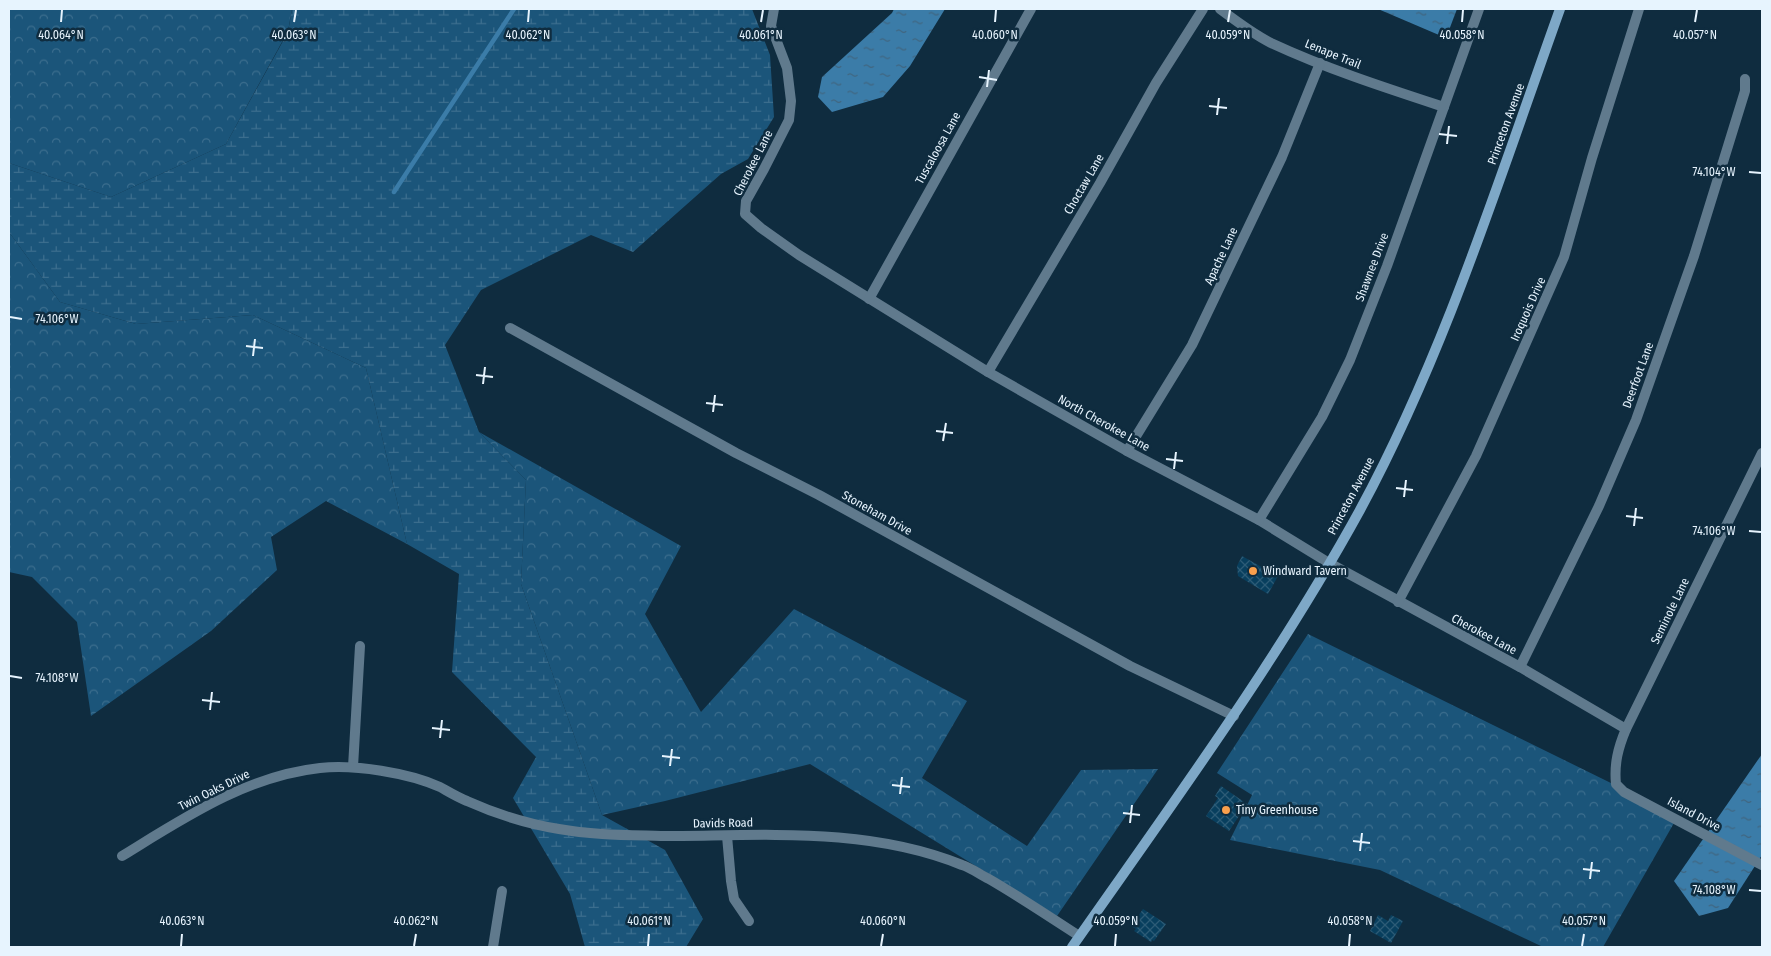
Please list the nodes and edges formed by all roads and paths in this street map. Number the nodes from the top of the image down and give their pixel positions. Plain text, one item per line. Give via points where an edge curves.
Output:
1 (774, 9) edge
2 (1031, 9) edge
3 (1203, 9) edge
4 (1220, 9) edge
5 (1478, 9) edge
6 (1560, 9) edge
7 (1639, 9) edge
8 (1320, 63) junction
9 (1745, 79) dead end
10 (1444, 107) junction
11 (869, 299) junction
12 (510, 328) dead end
13 (988, 372) junction
14 (1127, 451) junction
15 (1762, 453) edge
16 (1259, 520) junction
17 (1329, 563) junction
18 (1398, 602) junction
19 (360, 646) dead end
20 (1520, 667) junction
21 (1234, 716) junction
22 (1626, 729) junction
23 (353, 767) junction
24 (1616, 784) joint
25 (727, 836) junction
26 (122, 856) dead end
27 (1760, 864) edge
28 (502, 891) dead end
29 (749, 921) dead end
30 (1080, 936) junction
31 (493, 947) edge
32 (1072, 947) edge

1 - 11 street, Cherokee Lane via 771,26 787,68 791,101 789,120 746,201 745,214 799,255
2 - 11 street, Tuscaloosa Lane
3 - 13 street, Choctaw Lane via 1156,83
4 - 8 street, Lenape Trail via 1270,42
5 - 10 street, Shawnee Drive
6 - 17 main road, Princeton Avenue via 1438,345 1361,508
7 - 18 street, Iroquois Drive via 1564,257 1476,456
8 - 10 street, Lenape Trail
8 - 14 street, Apache Lane via 1282,157 1192,345
9 - 20 street, Deerfoot Lane via 1745,91 1694,256 1636,420 1599,506
10 - 16 street, Shawnee Drive via 1350,360 1322,417
11 - 13 street, North Cherokee Lane
12 - 21 street, Stoneham Drive via 1130,666
13 - 14 street, North Cherokee Lane
14 - 16 street, North Cherokee Lane
15 - 22 street, Seminole Lane
16 - 17 street, North Cherokee Lane
17 - 18 street, Cherokee Lane
17 - 21 main road, Princeton Avenue
18 - 20 street, Cherokee Lane
19 - 23 street
20 - 22 street, Cherokee Lane
21 - 30 main road, Princeton Avenue
22 - 24 street, Seminole Lane via 1614,767
23 - 25 street, Davids Road via 409,777 506,816 559,830 619,835
23 - 26 street, Twin Oaks Drive via 321,767 254,783 224,796
24 - 27 street, Island Drive via 1624,792
25 - 29 street via 734,899
25 - 30 street, Davids Road via 825,836 887,843 920,851 964,865
28 - 31 street
30 - 32 main road, Princeton Avenue

